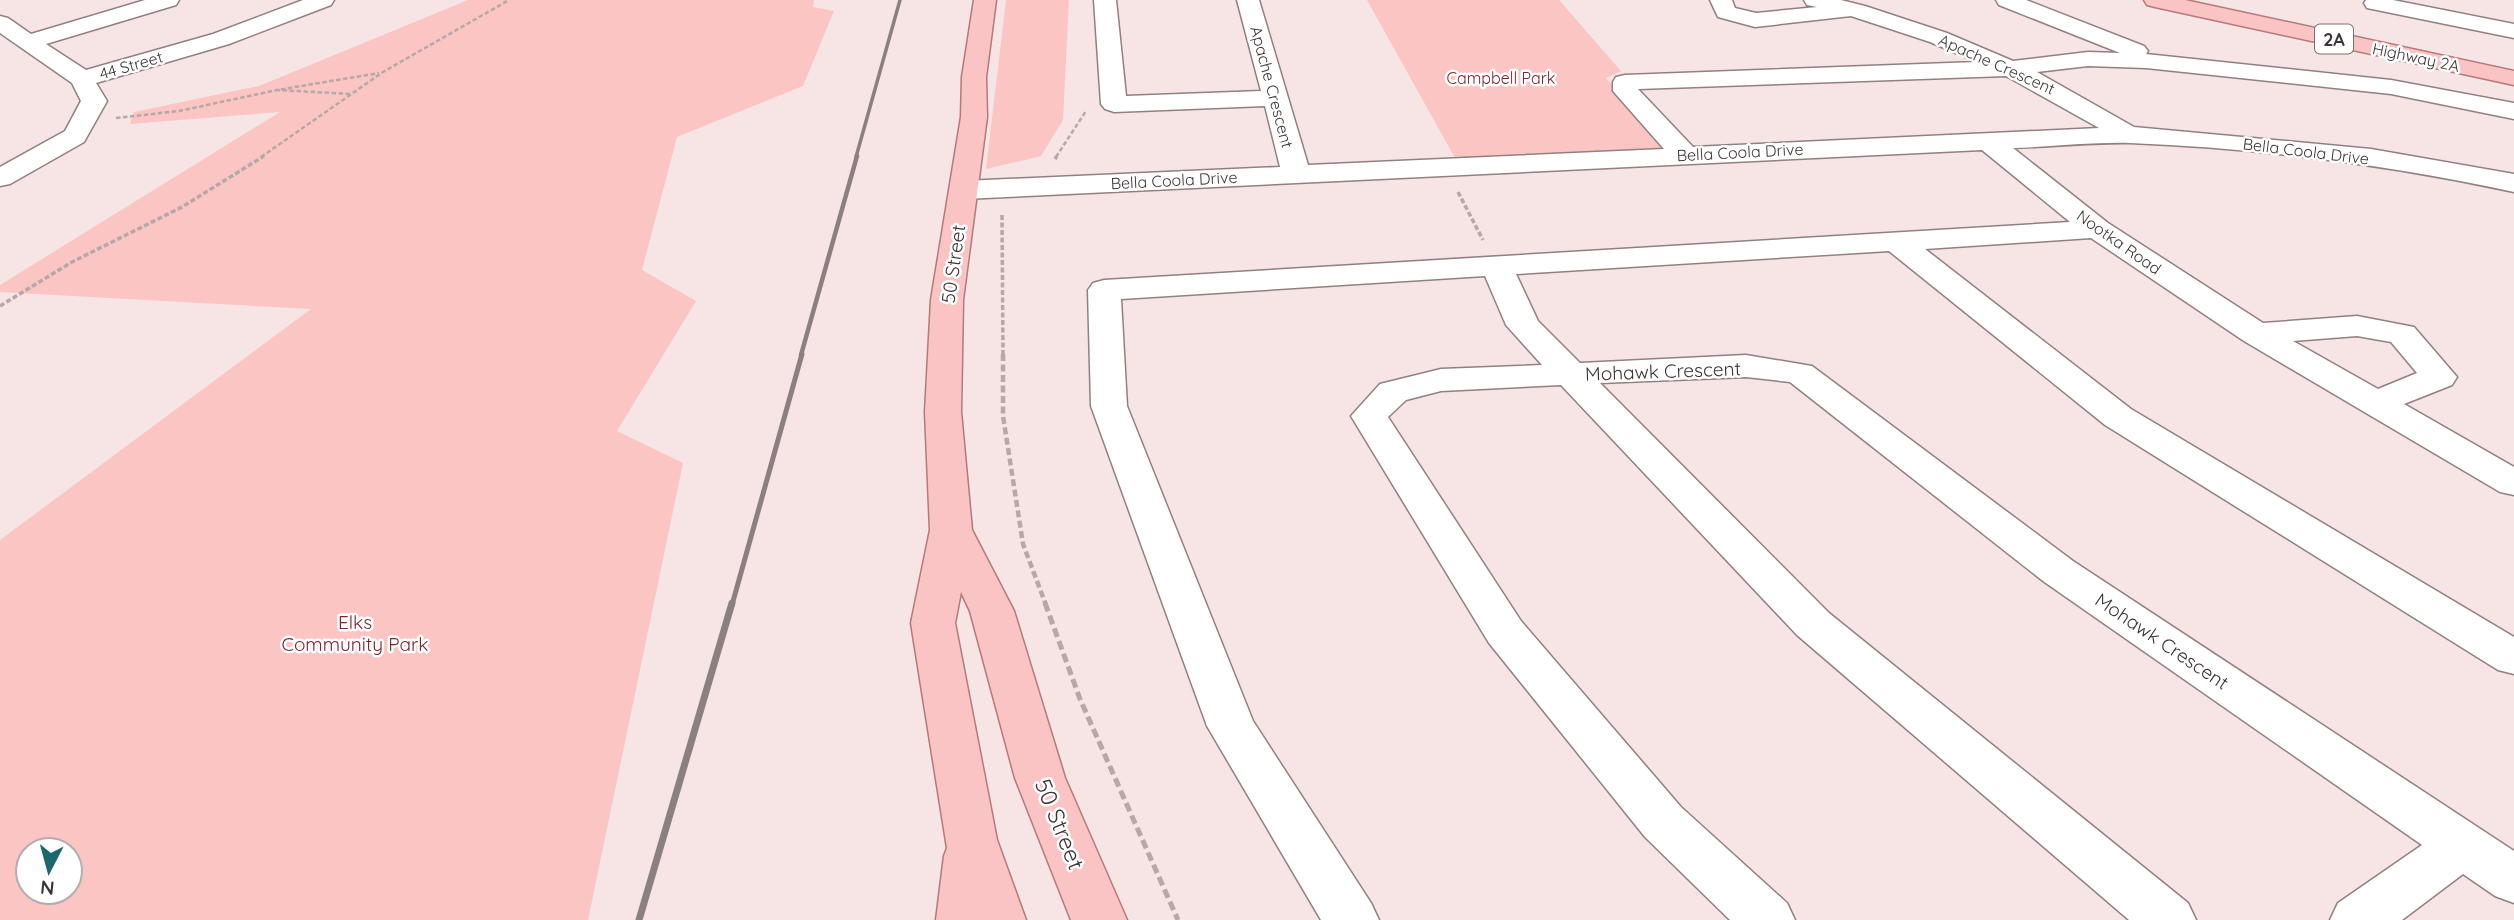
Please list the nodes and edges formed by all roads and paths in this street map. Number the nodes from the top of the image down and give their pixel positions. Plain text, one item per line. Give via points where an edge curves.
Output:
1 (168, 0) edge
2 (323, 0) edge
3 (509, 0) edge
4 (985, 0) edge
5 (1105, 0) edge
6 (1248, 0) edge
7 (1721, 0) edge
8 (1815, 0) edge
9 (2007, 0) edge
10 (2155, 0) edge
11 (2242, 0) edge
12 (2377, 0) edge
13 (1858, 10) junction
14 (0, 23) edge
15 (2514, 32) edge
16 (27, 42) junction
17 (2514, 57) edge
18 (2164, 63) junction
19 (2013, 68) junction
20 (383, 72) junction
21 (2514, 78) edge
22 (82, 79) junction
23 (277, 90) junction
24 (350, 94) junction
25 (1274, 98) junction
26 (1114, 104) junction
27 (2514, 111) edge
28 (84, 121) junction
29 (2128, 135) junction
30 (1987, 141) junction
31 (1685, 155) junction
32 (1296, 173) junction
33 (0, 178) edge
34 (1454, 183) dead end
35 (2514, 183) edge
36 (1002, 188) junction
37 (964, 190) junction
38 (2097, 229) junction
39 (1897, 242) junction
40 (1496, 266) junction
41 (0, 306) edge
42 (2256, 334) junction
43 (1569, 374) junction
44 (2375, 403) junction
45 (2514, 483) edge
46 (951, 530) junction
47 (2514, 658) edge
48 (971, 839) junction
49 (2463, 844) junction
50 (2514, 880) edge
51 (964, 920) edge
52 (998, 920) edge
53 (1099, 920) edge
54 (1178, 920) edge
55 (1351, 920) edge
56 (1767, 920) edge
57 (2168, 920) edge
58 (2358, 920) edge

1 - 16 street
2 - 22 street, 44 Street via 221,39
3 - 20 path
4 - 37 main road, 50 Street
5 - 26 street
6 - 25 street, Apache Crescent
7 - 13 street, Apache Crescent via 1726,12 1755,20
8 - 13 street, Apache Crescent
9 - 18 street
10 - 21 main road, Highway 2A / 2A
11 - 17 main road, Highway 2A / 2A
12 - 15 street via 2375,3
13 - 19 street, Apache Crescent
14 - 16 street
16 - 22 street
18 - 19 street via 2088,59
18 - 27 street via 2391,87
19 - 29 street, Apache Crescent
19 - 31 street via 1625,82 1626,91
20 - 23 path
20 - 24 path
22 - 28 street, 44 Street via 94,101
23 - 24 path
23 - 28 path via 179,111
24 - 41 path via 198,197 72,262
25 - 26 street
25 - 32 street, Apache Crescent
26 - 36 path via 1086,110 1060,155 1050,164 1010,178
28 - 33 street via 75,136
29 - 30 street, Bella Coola Drive
29 - 35 street, Bella Coola Drive via 2295,148
30 - 31 street, Bella Coola Drive
30 - 38 street, Nootka Road
31 - 32 street, Bella Coola Drive
32 - 36 street, Bella Coola Drive
34 - 40 path
36 - 37 street, Bella Coola Drive
36 - 54 path via 1003,416 1023,544 1080,699
37 - 46 main road, 50 Street via 947,300 943,412
38 - 39 street
38 - 42 street, Nootka Road
39 - 40 street
39 - 47 street via 2118,417
40 - 43 street via 1523,326
40 - 55 street via 1104,290 1109,407 1231,726
42 - 44 street, Nootka Road
42 - 44 street via 2357,326 2402,334 2439,377
43 - 49 street, Mohawk Crescent via 1746,366 1800,373 2058,571
43 - 56 street, Mohawk Crescent via 1441,380 1393,392 1369,416 1505,632 1663,822
43 - 57 street via 1813,624
44 - 45 street, Nootka Road
46 - 48 main road, 50 Street via 933,623
46 - 53 main road, 50 Street via 992,611 1040,778
48 - 51 main road
48 - 52 main road, 50 Street
49 - 50 street, Mohawk Crescent
49 - 58 street

